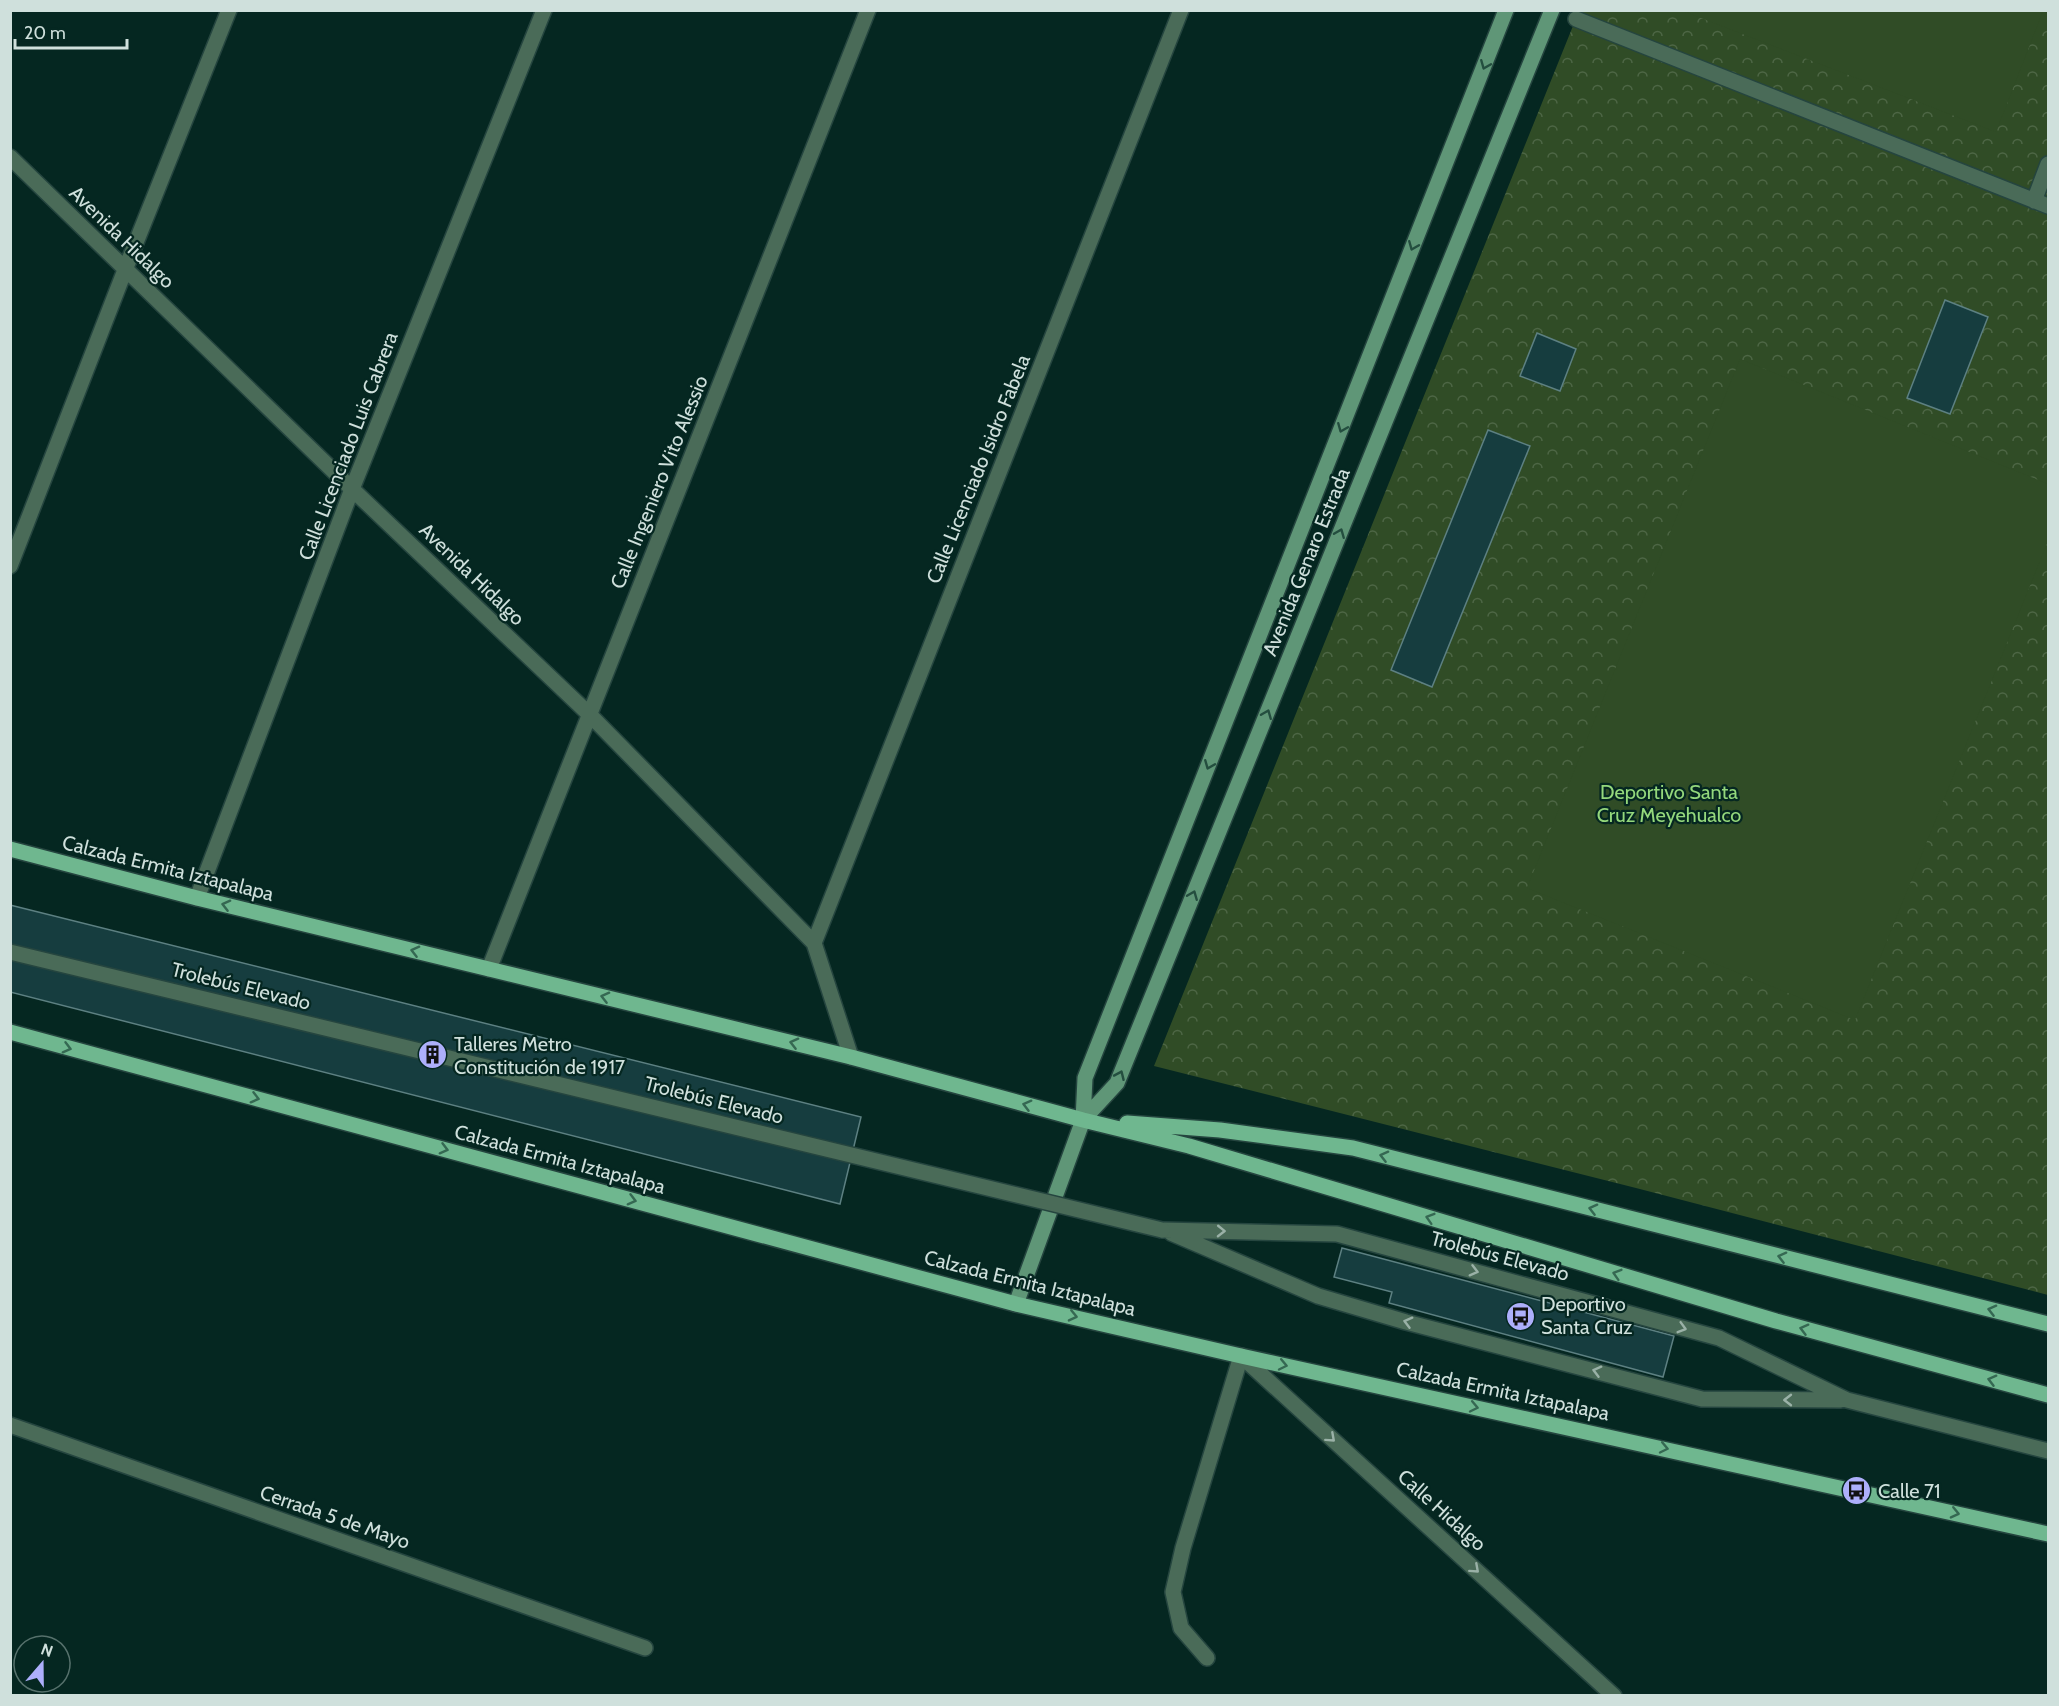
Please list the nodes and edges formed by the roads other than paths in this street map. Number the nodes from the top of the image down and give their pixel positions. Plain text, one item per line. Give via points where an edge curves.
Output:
1 (229, 10) edge
2 (544, 10) edge
3 (868, 10) edge
4 (1181, 10) edge
5 (1506, 10) edge
6 (1552, 10) edge
7 (1576, 19) dead end
8 (10, 157) edge
9 (2049, 164) edge
10 (2041, 204) edge
11 (125, 270) junction
12 (352, 489) junction
13 (10, 566) edge
14 (590, 716) junction
15 (10, 849) edge
16 (197, 898) junction
17 (814, 943) junction
18 (10, 952) edge
19 (489, 969) junction
20 (10, 1032) edge
21 (851, 1057) junction
22 (1083, 1120) junction
23 (1162, 1230) junction
24 (1016, 1304) junction
25 (2049, 1324) edge
26 (1241, 1356) junction
27 (2049, 1395) edge
28 (1846, 1400) junction
29 (10, 1425) edge
30 (2049, 1451) edge
31 (2049, 1534) edge
32 (645, 1648) dead end
33 (1207, 1658) dead end
34 (1614, 1695) edge

1 - 11 street
2 - 12 street, Calle Licenciado Luis Cabrera
3 - 14 street, Calle Ingeniero Vito Alessio
4 - 17 street, Calle Licenciado Isidro Fabela
5 -> 22 street, Avenida Genaro Estrada via 1085,1078
22 -> 6 street, Avenida Genaro Estrada via 1117,1083
7 - 10 street
8 - 11 street, Avenida Hidalgo
9 - 10 street
11 - 12 street, Avenida Hidalgo
11 - 13 street
12 - 14 street, Avenida Hidalgo
12 - 16 street, Calle Licenciado Luis Cabrera
14 - 17 street, Avenida Hidalgo
14 - 19 street, Calle Ingeniero Vito Alessio
15 - 16 main road, Calzada Ermita Iztapalapa
19 -> 16 main road, Calzada Ermita Iztapalapa
17 - 21 street, Avenida Hidalgo
18 - 23 street, Trolebús Elevado, bridge
21 -> 19 main road, Calzada Ermita Iztapalapa
20 -> 24 main road, Calzada Ermita Iztapalapa
22 -> 21 main road, Calzada Ermita Iztapalapa
22 - 24 street, Avenida Genaro Estrada
25 -> 22 main road, Calzada Ermita Iztapalapa via 1353,1148 1220,1130
27 -> 22 main road, Calzada Ermita Iztapalapa via 1776,1321 1189,1146
28 -> 23 street, Trolebús Elevado via 1702,1399 1318,1296
23 -> 28 street, Trolebús Elevado via 1337,1234 1719,1338
24 -> 26 main road, Calzada Ermita Iztapalapa
26 -> 31 main road, Calzada Ermita Iztapalapa
26 - 33 street via 1173,1592 1181,1628
26 -> 34 street, Calle Hidalgo
28 - 30 street, Trolebús Elevado
29 - 32 street, Cerrada 5 de Mayo

